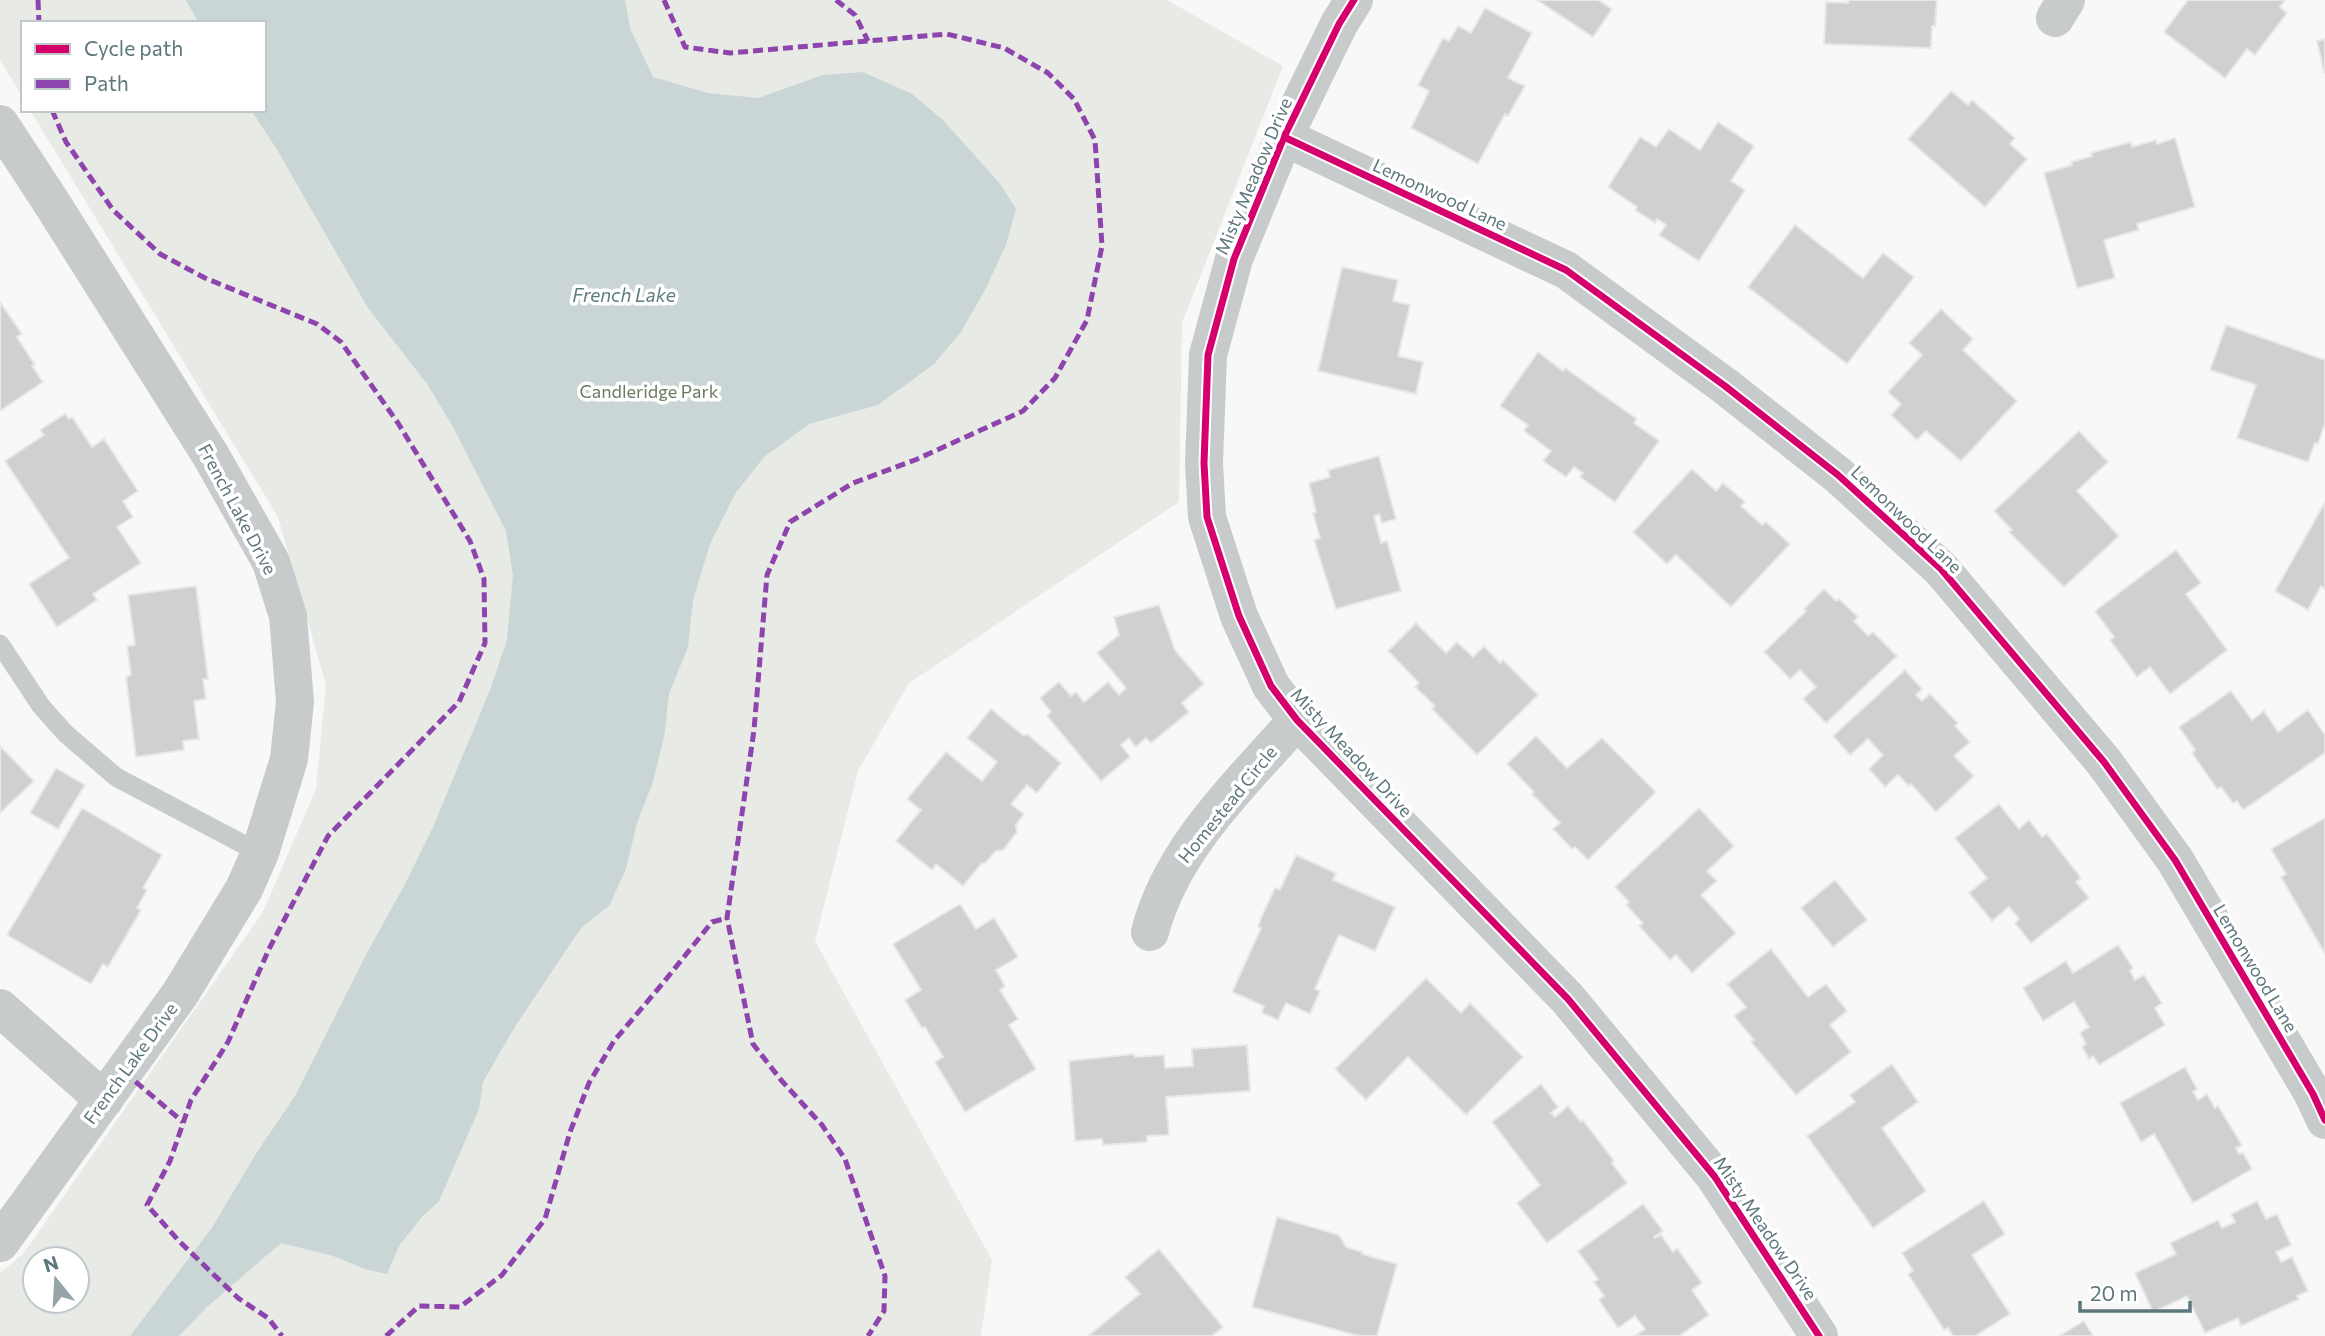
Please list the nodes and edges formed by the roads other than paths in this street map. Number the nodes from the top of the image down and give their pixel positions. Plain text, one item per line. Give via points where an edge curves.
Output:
1 (1354, 0) edge
2 (0, 124) edge
3 (1284, 137) junction
4 (0, 644) edge
5 (1297, 720) junction
6 (260, 853) junction
7 (1150, 932) dead end
8 (0, 1008) edge
9 (104, 1100) junction
10 (2325, 1120) edge
11 (0, 1243) edge
12 (1819, 1336) edge

1 - 3 street, Misty Meadow Drive
2 - 6 street, French Lake Drive via 211,456 271,562 288,616 295,702 289,759
3 - 5 street, Misty Meadow Drive via 1234,258 1208,355 1204,463 1208,517 1238,616 1271,686
3 - 10 street, Lemonwood Lane via 1566,270 1838,475 1931,561 2104,762 2175,860
4 - 6 lane via 41,706 116,777
5 - 7 street, Homestead Circle via 1179,861 1157,904
5 - 12 street, Misty Meadow Drive via 1568,999 1715,1177
6 - 9 street, French Lake Drive via 244,889 180,994
8 - 9 street
9 - 11 street, French Lake Drive

